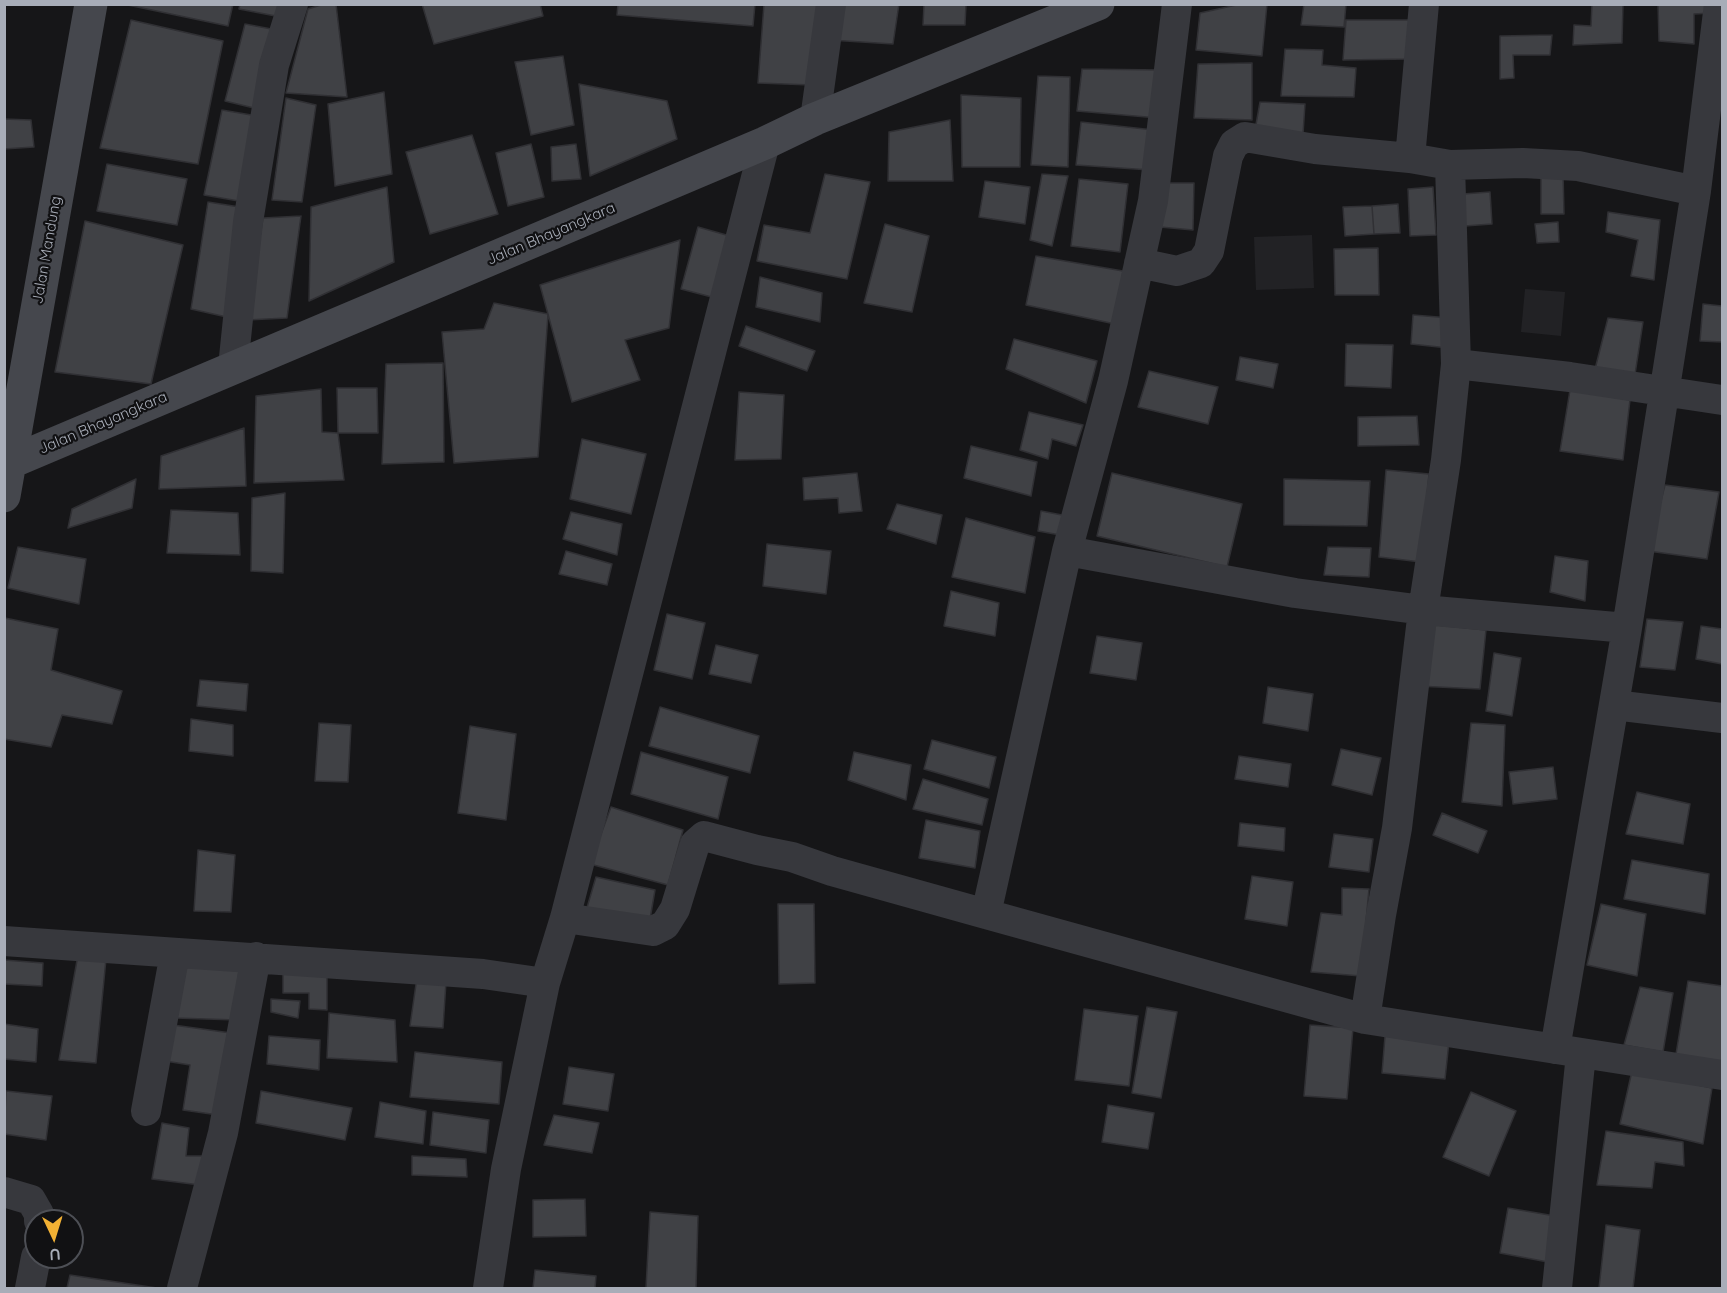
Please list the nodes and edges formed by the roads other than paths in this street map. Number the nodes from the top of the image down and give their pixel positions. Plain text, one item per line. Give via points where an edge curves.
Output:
1 (91, 4) edge
2 (831, 4) edge
3 (1098, 4) edge
4 (1177, 4) edge
5 (1424, 4) edge
6 (1719, 4) edge
7 (297, 5) edge
8 (815, 119) junction
9 (765, 143) junction
10 (1410, 158) junction
11 (1450, 165) junction
12 (1696, 191) junction
13 (1139, 263) junction
14 (1456, 364) junction
15 (233, 367) junction
16 (1665, 390) junction
17 (1722, 400) edge
18 (7, 464) edge
19 (4, 496) edge
20 (1067, 551) junction
21 (1423, 610) junction
22 (1627, 628) junction
23 (1614, 705) junction
24 (1722, 718) edge
25 (986, 914) junction
26 (565, 918) junction
27 (4, 941) edge
28 (175, 953) junction
29 (256, 957) junction
30 (546, 983) junction
31 (1365, 1018) junction
32 (1568, 1051) junction
33 (1722, 1076) edge
34 (146, 1111) dead end
35 (4, 1192) edge
36 (36, 1209) edge
37 (34, 1269) edge
38 (30, 1288) edge
39 (182, 1288) edge
40 (488, 1288) edge
41 (1557, 1288) edge

1 - 18 street, Jalan Mandung
2 - 8 street
3 - 8 street, Jalan Bhayangkara
4 - 13 street via 1153,201
5 - 10 street
6 - 12 street
7 - 15 street via 274,64 248,222
8 - 9 street, Jalan Bhayangkara
9 - 15 street, Jalan Bhayangkara
9 - 26 street
10 - 11 street
10 - 13 street via 1245,137 1234,144 1228,156 1209,251 1200,263 1177,271
11 - 12 street via 1578,166
11 - 14 street
12 - 16 street
13 - 20 street via 1113,381
14 - 16 street
14 - 21 street
15 - 18 street, Jalan Bhayangkara
16 - 17 street
16 - 22 street
18 - 19 street, Jalan Mandung
20 - 21 street via 1295,593
20 - 25 street
21 - 22 street
21 - 31 street via 1397,828
22 - 23 street
23 - 24 street
23 - 32 street
25 - 26 street via 792,857 704,836 695,844 675,909 665,925 653,931
25 - 31 street
26 - 30 street
27 - 28 street
28 - 29 street
28 - 34 street
29 - 30 street via 483,974
29 - 39 street via 223,1133
30 - 40 street via 506,1169
31 - 32 street
32 - 33 street
32 - 41 street
35 - 36 street via 31,1200
37 - 38 street

